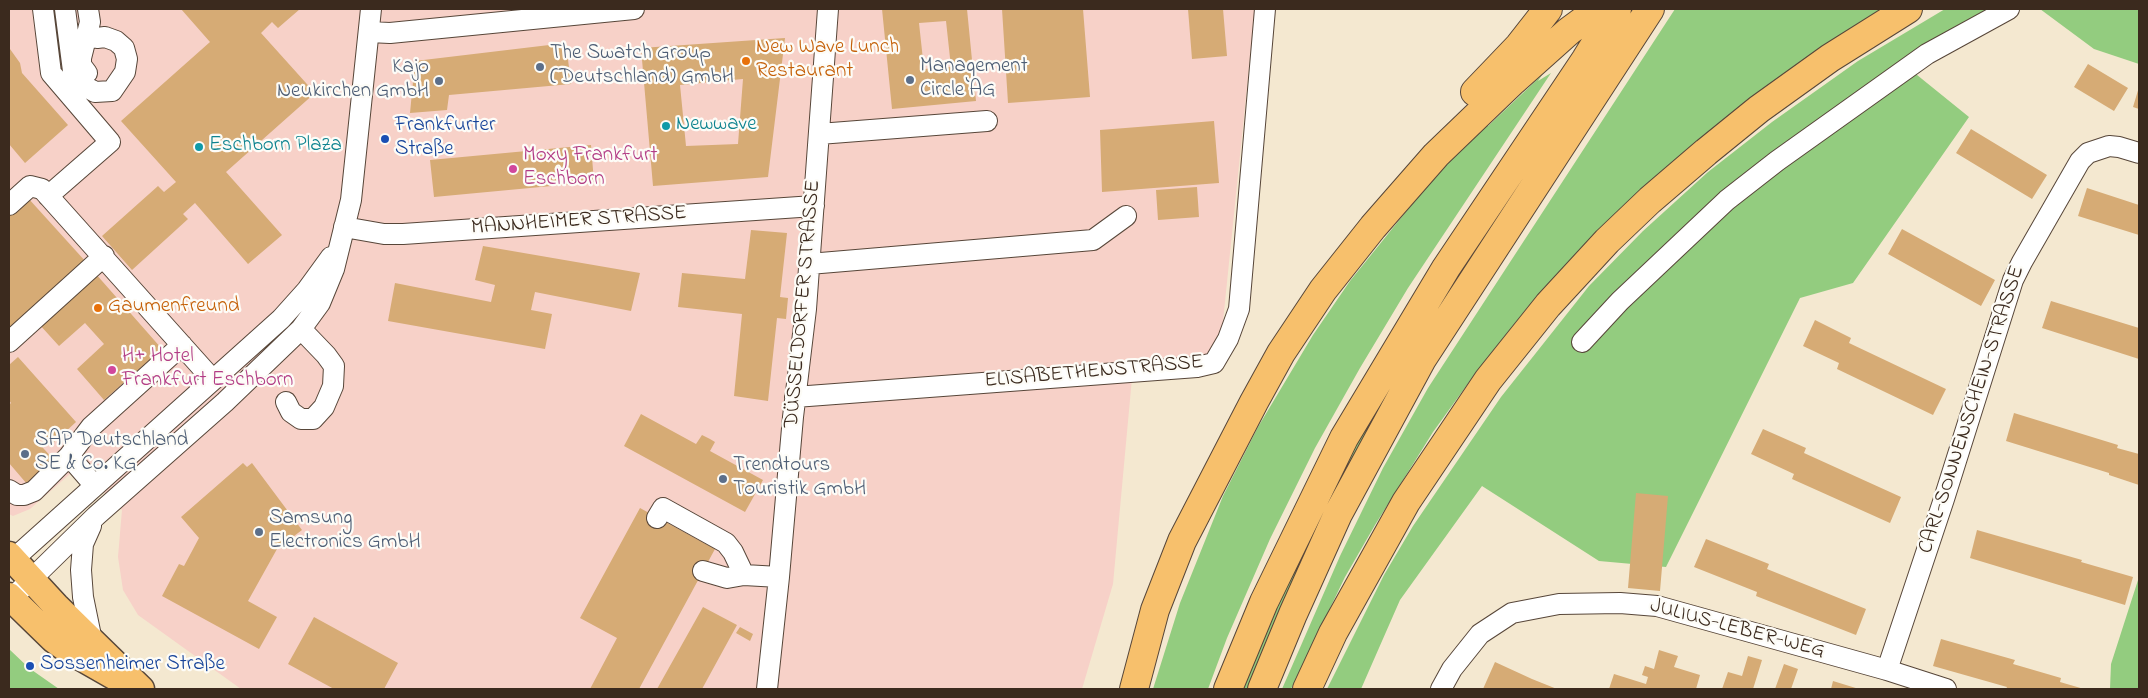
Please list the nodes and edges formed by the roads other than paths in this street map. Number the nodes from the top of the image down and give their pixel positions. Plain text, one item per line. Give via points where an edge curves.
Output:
1 (43, 9) edge
2 (55, 9) edge
3 (65, 9) edge
4 (78, 9) edge
5 (88, 9) edge
6 (370, 9) edge
7 (634, 9) edge
8 (828, 9) edge
9 (1265, 9) edge
10 (1548, 9) edge
11 (1599, 9) edge
12 (1617, 9) edge
13 (1650, 9) edge
14 (1908, 9) edge
15 (2009, 9) edge
16 (369, 32) junction
17 (92, 34) junction
18 (112, 86) junction
19 (987, 121) dead end
20 (819, 134) junction
21 (2139, 153) edge
22 (48, 196) junction
23 (9, 205) edge
24 (814, 206) junction
25 (1126, 216) dead end
26 (343, 232) junction
27 (104, 256) junction
28 (809, 264) junction
29 (1323, 290) junction
30 (301, 330) junction
31 (9, 342) edge
32 (1582, 342) dead end
33 (182, 345) junction
34 (213, 380) junction
35 (795, 397) junction
36 (286, 402) dead end
37 (69, 456) junction
38 (95, 486) junction
39 (9, 490) edge
40 (96, 516) junction
41 (658, 518) dead end
42 (10, 559) edge
43 (703, 571) dead end
44 (744, 576) junction
45 (780, 577) junction
46 (31, 580) junction
47 (10, 598) edge
48 (92, 641) junction
49 (1887, 670) junction
50 (141, 689) edge
51 (767, 689) edge
52 (1134, 689) edge
53 (1228, 689) edge
54 (1262, 689) edge
55 (1307, 689) edge
56 (1442, 689) edge
57 (1946, 689) edge

1 - 22 street via 51,73 110,142
2 - 18 street via 63,72 84,98 93,101
3 - 18 street via 73,71 95,92
4 - 17 street via 81,26
5 - 17 street
6 - 16 street
7 - 16 street via 390,33
8 - 20 street, DÜSSELDORFER STRASSE
9 - 35 street, ELISABETHENSTRASSE via 1239,310 1214,363 1197,367
10 - 29 highway via 1519,46 1385,191
11 - 29 highway via 1568,31 1506,86 1436,155
12 - 53 highway via 1446,268 1344,438 1264,602
13 - 54 highway via 1422,359 1338,514
14 - 55 highway via 1830,58 1706,152 1607,241 1548,305 1488,380 1406,502 1333,632
15 - 32 street via 1926,54 1777,161 1727,200 1620,301
16 - 26 street via 354,179
17 - 18 street via 87,38 81,65 94,79
17 - 18 street via 116,41 124,48 126,72
19 - 20 street
20 - 24 street, DÜSSELDORFER STRASSE
21 - 49 street, CARL-SONNENSCHEIN-STRASSE via 2109,146 2088,153 2080,161 2013,280
22 - 23 street via 42,189 30,186
22 - 27 street via 75,239
24 - 26 street, MANNHEIMER STRASSE via 404,234
24 - 28 street, DÜSSELDORFER STRASSE
25 - 28 street via 1092,240
26 - 30 street via 326,292
26 - 34 street via 322,270 281,319
27 - 31 street
27 - 33 street
28 - 35 street, DÜSSELDORFER STRASSE
29 - 52 highway via 1254,402 1182,541 1156,610
30 - 36 street via 334,366 333,386 324,407 313,419 301,419 290,412
30 - 40 street
33 - 34 street
33 - 37 street via 91,427
34 - 38 street
35 - 45 street, DÜSSELDORFER STRASSE
37 - 38 street
37 - 39 street via 34,491 17,495
38 - 42 street
40 - 46 street
40 - 48 street via 81,556 81,580
41 - 44 street via 663,508 726,543
42 - 46 main road
43 - 44 street via 727,578
44 - 45 street
45 - 51 street, DÜSSELDORFER STRASSE
46 - 47 street
46 - 48 main road
47 - 50 main road via 68,650
48 - 50 main road
49 - 56 street, JULIUS-LEBER-WEG via 1657,606 1559,604 1512,613 1480,634 1452,669
49 - 57 street

